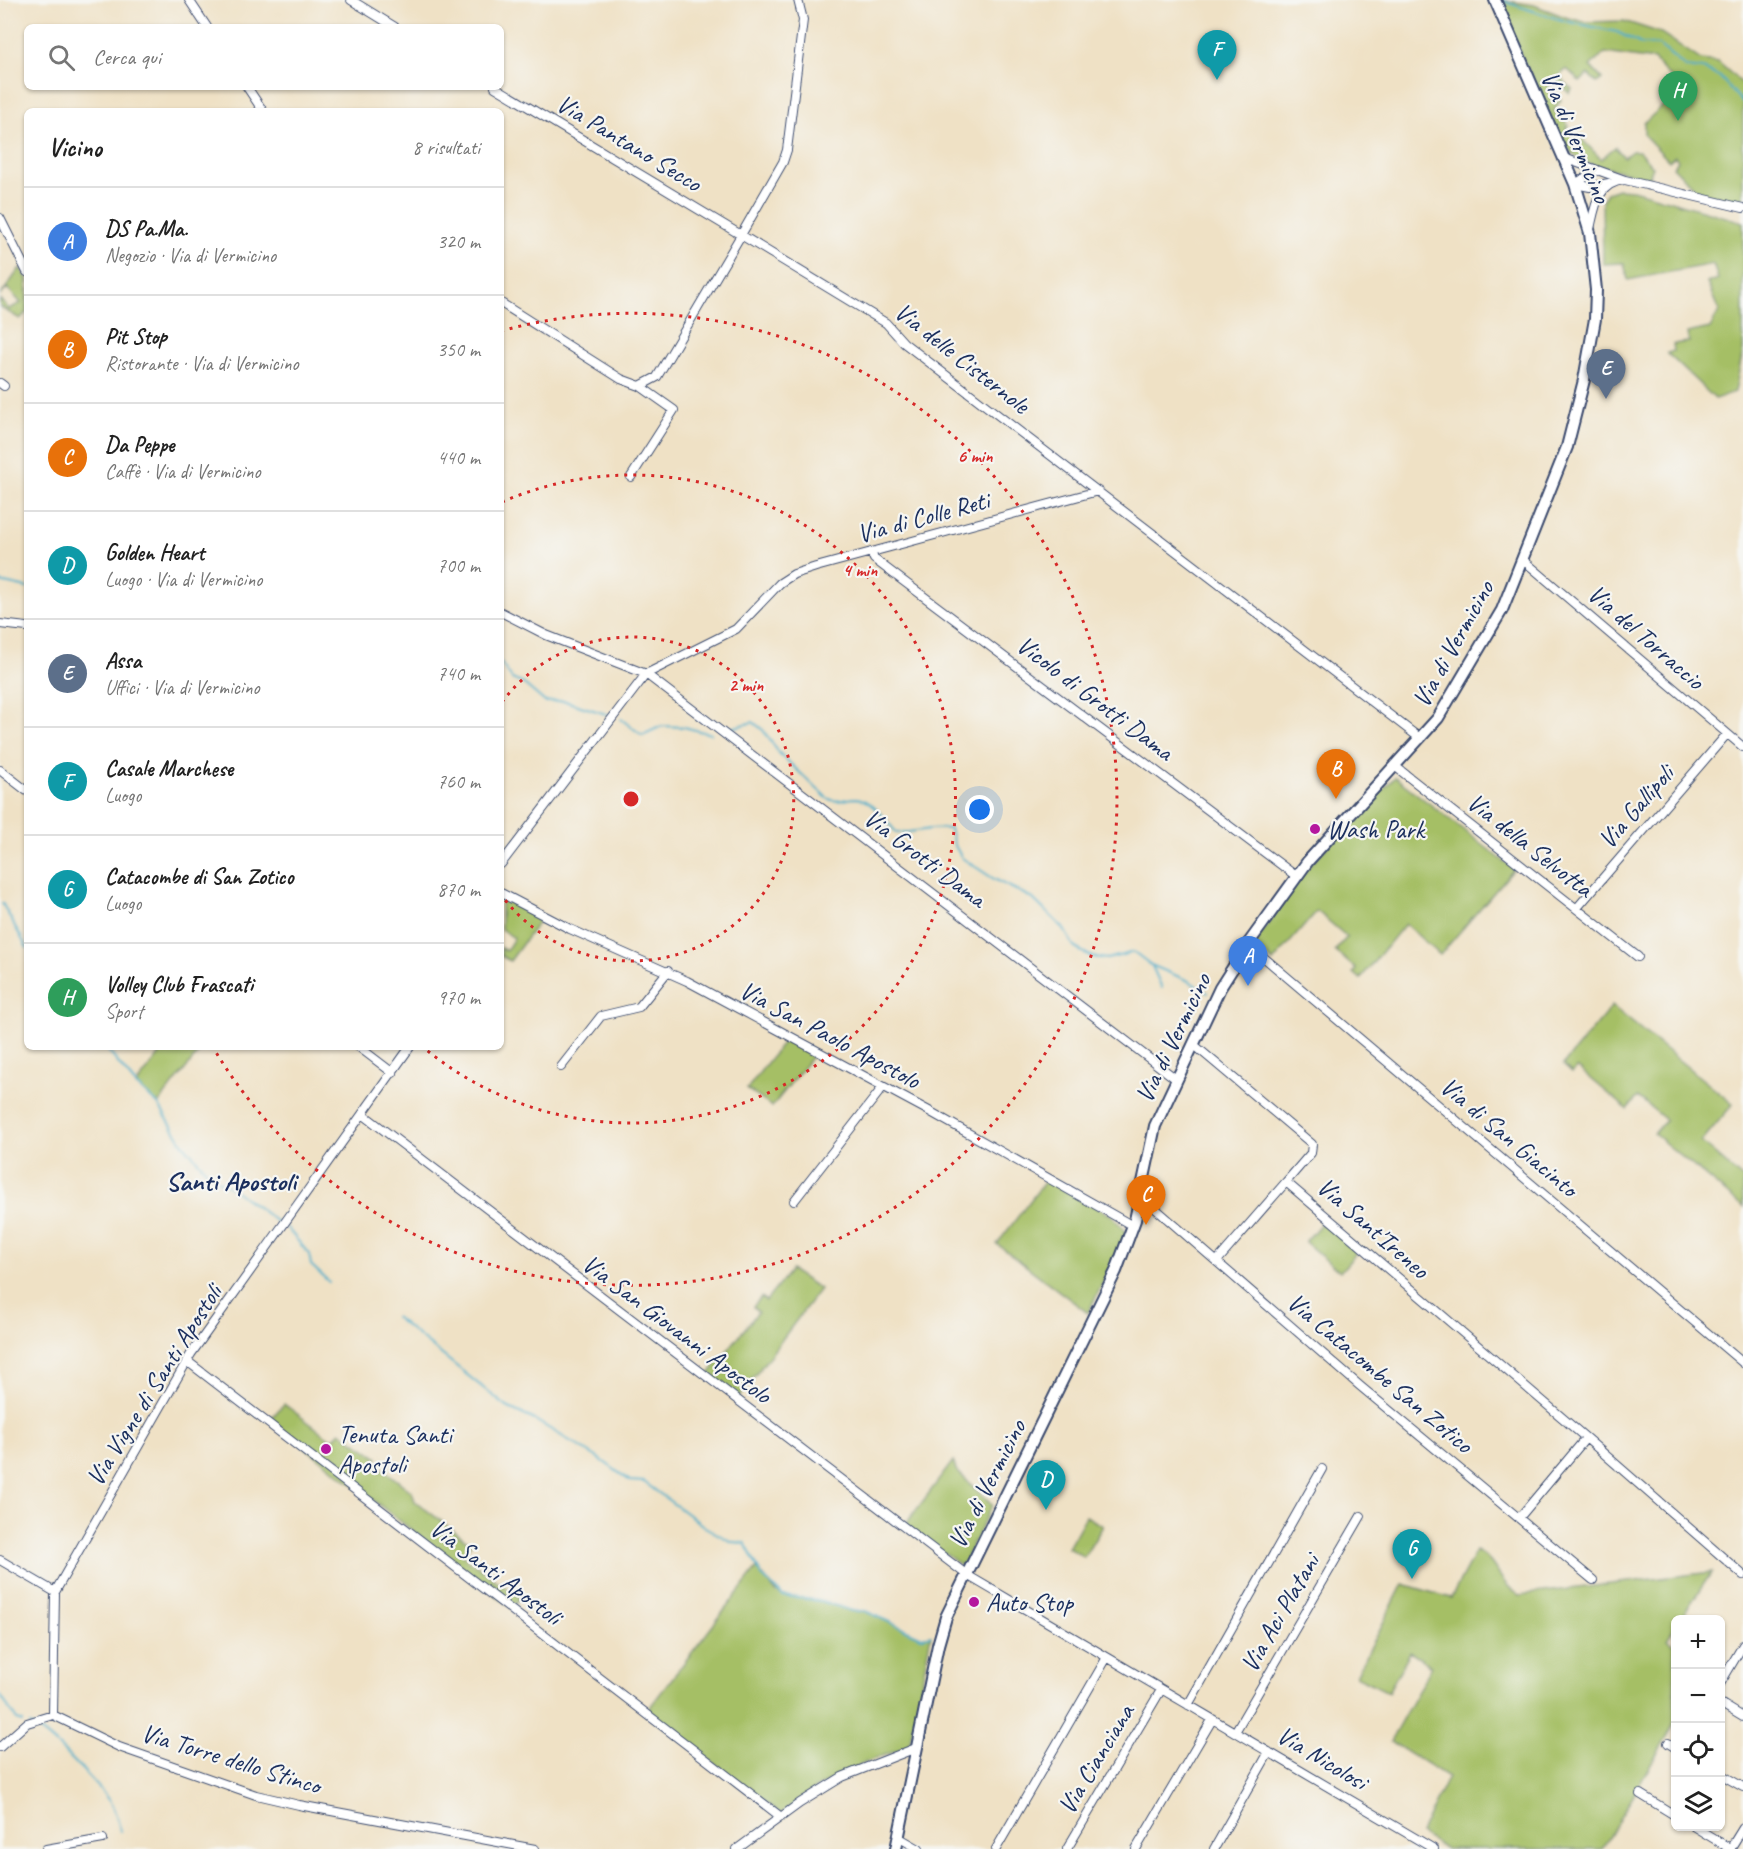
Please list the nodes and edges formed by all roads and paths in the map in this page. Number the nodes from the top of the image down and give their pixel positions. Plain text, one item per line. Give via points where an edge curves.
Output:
1 (189, 0) edge
2 (351, 0) edge
3 (798, 0) edge
4 (1494, 0) edge
5 (205, 24) edge
6 (390, 24) edge
7 (249, 90) edge
8 (500, 90) edge
9 (261, 108) edge
10 (1564, 158) junction
11 (1597, 170) junction
12 (1625, 180) junction
13 (1612, 182) junction
14 (1575, 184) junction
15 (1743, 208) edge
16 (0, 218) edge
17 (1590, 229) junction
18 (741, 235) junction
19 (24, 266) edge
20 (504, 305) edge
21 (640, 386) junction
22 (631, 477) dead end
23 (1098, 491) junction
24 (872, 552) junction
25 (1522, 559) junction
26 (504, 614) edge
27 (0, 624) edge
28 (24, 627) edge
29 (646, 674) junction
30 (1727, 734) junction
31 (1421, 739) junction
32 (1743, 747) edge
33 (1396, 767) junction
34 (0, 770) edge
35 (24, 789) edge
36 (504, 860) edge
37 (1296, 876) junction
38 (504, 895) edge
39 (1576, 908) junction
40 (1248, 944) junction
41 (1638, 957) dead end
42 (668, 971) junction
43 (1193, 1044) junction
44 (363, 1050) edge
45 (408, 1050) edge
46 (561, 1067) dead end
47 (393, 1073) junction
48 (1176, 1079) junction
49 (882, 1087) junction
50 (364, 1115) junction
51 (1286, 1182) junction
52 (1140, 1196) junction
53 (794, 1201) dead end
54 (1133, 1226) junction
55 (1218, 1260) junction
56 (187, 1362) junction
57 (1743, 1363) edge
58 (1586, 1438) junction
59 (1322, 1470) dead end
60 (1361, 1516) dead end
61 (1519, 1518) junction
62 (0, 1560) edge
63 (966, 1575) junction
64 (1743, 1575) edge
65 (1593, 1580) dead end
66 (56, 1592) junction
67 (1743, 1646) edge
68 (1106, 1659) junction
69 (1725, 1676) edge
70 (1161, 1690) junction
71 (1188, 1705) junction
72 (1725, 1706) edge
73 (53, 1715) junction
74 (1743, 1717) edge
75 (1212, 1720) junction
76 (1235, 1732) junction
77 (0, 1747) edge
78 (916, 1748) junction
79 (1269, 1752) junction
80 (1725, 1777) edge
81 (1743, 1787) edge
82 (1640, 1794) dead end
83 (1671, 1813) edge
84 (781, 1817) junction
85 (1743, 1828) edge
86 (1701, 1831) edge
87 (898, 1837) junction
88 (103, 1839) dead end
89 (46, 1849) edge
90 (536, 1849) edge
91 (737, 1849) edge
92 (896, 1849) edge
93 (919, 1849) edge
94 (996, 1849) edge
95 (1067, 1849) edge
96 (1136, 1849) edge
97 (1214, 1849) edge
98 (1434, 1849) edge
99 (1730, 1849) edge

1 - 5 street
2 - 6 street
3 - 18 street via 802,20 787,150
4 - 10 main road, Via di Vermicino
7 - 9 street
8 - 18 street, Via Pantano Secco
10 - 11 street
10 - 14 main road, Via di Vermicino
11 - 12 street
11 - 14 street
12 - 13 street
12 - 15 street
13 - 14 street
13 - 17 street via 1599,196
14 - 17 main road, Via di Vermicino
16 - 19 street
17 - 25 main road, Via di Vermicino via 1596,305 1584,380 1560,469
18 - 21 street via 657,377
18 - 23 street, Via delle Cisternole via 886,323 904,343
20 - 21 street via 621,379
21 - 22 street via 674,410
23 - 24 street, Via di Colle Reti
23 - 31 street, Via delle Cisternole
24 - 29 street, Via di Colle Reti via 789,577 736,629
24 - 37 street, Vicolo di Grotti Dama via 874,559 943,612
25 - 30 street, Via del Torraccio
25 - 31 main road, Via di Vermicino via 1495,623 1438,718
26 - 29 street, Via Grotti Dama via 546,635
27 - 28 street
29 - 36 street
29 - 48 street, Via Grotti Dama
30 - 32 street, Via del Torraccio
30 - 39 street, Via Gallipoli
31 - 33 main road, Via di Vermicino
33 - 37 main road, Via di Vermicino
33 - 39 street, Via della Selvotta
34 - 35 street
37 - 40 main road, Via di Vermicino
38 - 42 street, Via San Paolo Apostolo via 570,929
39 - 41 street, Via della Selvotta
40 - 43 main road, Via di Vermicino via 1220,988
40 - 57 street, Via di San Giacinto
42 - 46 street via 640,1006 599,1018
42 - 49 street, Via San Paolo Apostolo
43 - 48 main road, Via di Vermicino
43 - 51 street, Via Sant'Ireneo via 1312,1144 1312,1152
44 - 47 street
45 - 47 street, Via Vigne di Santi Apostoli
47 - 50 street, Via Vigne di Santi Apostoli
48 - 52 main road, Via di Vermicino via 1153,1132
49 - 53 street
49 - 54 street, Via San Paolo Apostolo
50 - 56 street, Via Vigne di Santi Apostoli
50 - 63 street, Via San Giovanni Apostolo
51 - 55 street
51 - 58 street, Via Sant'Ireneo
52 - 54 main road, Via di Vermicino
52 - 55 street, Via Catacombe San Zotico
54 - 63 main road, Via di Vermicino via 1077,1355
55 - 61 street, Via Catacombe San Zotico via 1360,1386
56 - 66 street, Via Vigne di Santi Apostoli
56 - 84 street, Via Santi Apostoli
58 - 61 street
58 - 64 street, Via Sant'Ireneo
59 - 71 street
60 - 76 street, Via Aci Platani
61 - 65 street, Via Catacombe San Zotico
62 - 66 street
63 - 68 street, Via Nicolosi
63 - 78 main road, Via di Vermicino via 941,1632
66 - 73 street, Via Vigne di Santi Apostoli
67 - 69 street
68 - 70 street, Via Nicolosi
68 - 94 street
70 - 71 street, Via Nicolosi
70 - 95 street, Via Cianciana
71 - 75 street, Via Nicolosi
72 - 74 street
73 - 77 street via 27,1724
73 - 90 street, Via Torre dello Stinco via 118,1747 256,1795
75 - 76 street, Via Nicolosi
75 - 96 street
76 - 79 street, Via Nicolosi
78 - 84 street via 850,1773
78 - 87 main road, Via di Vermicino
79 - 97 street
79 - 98 street, Via Nicolosi
80 - 81 street
82 - 83 street
84 - 91 street
85 - 99 street
86 - 99 street
87 - 92 main road, Via di Vermicino
87 - 93 street
88 - 89 street

